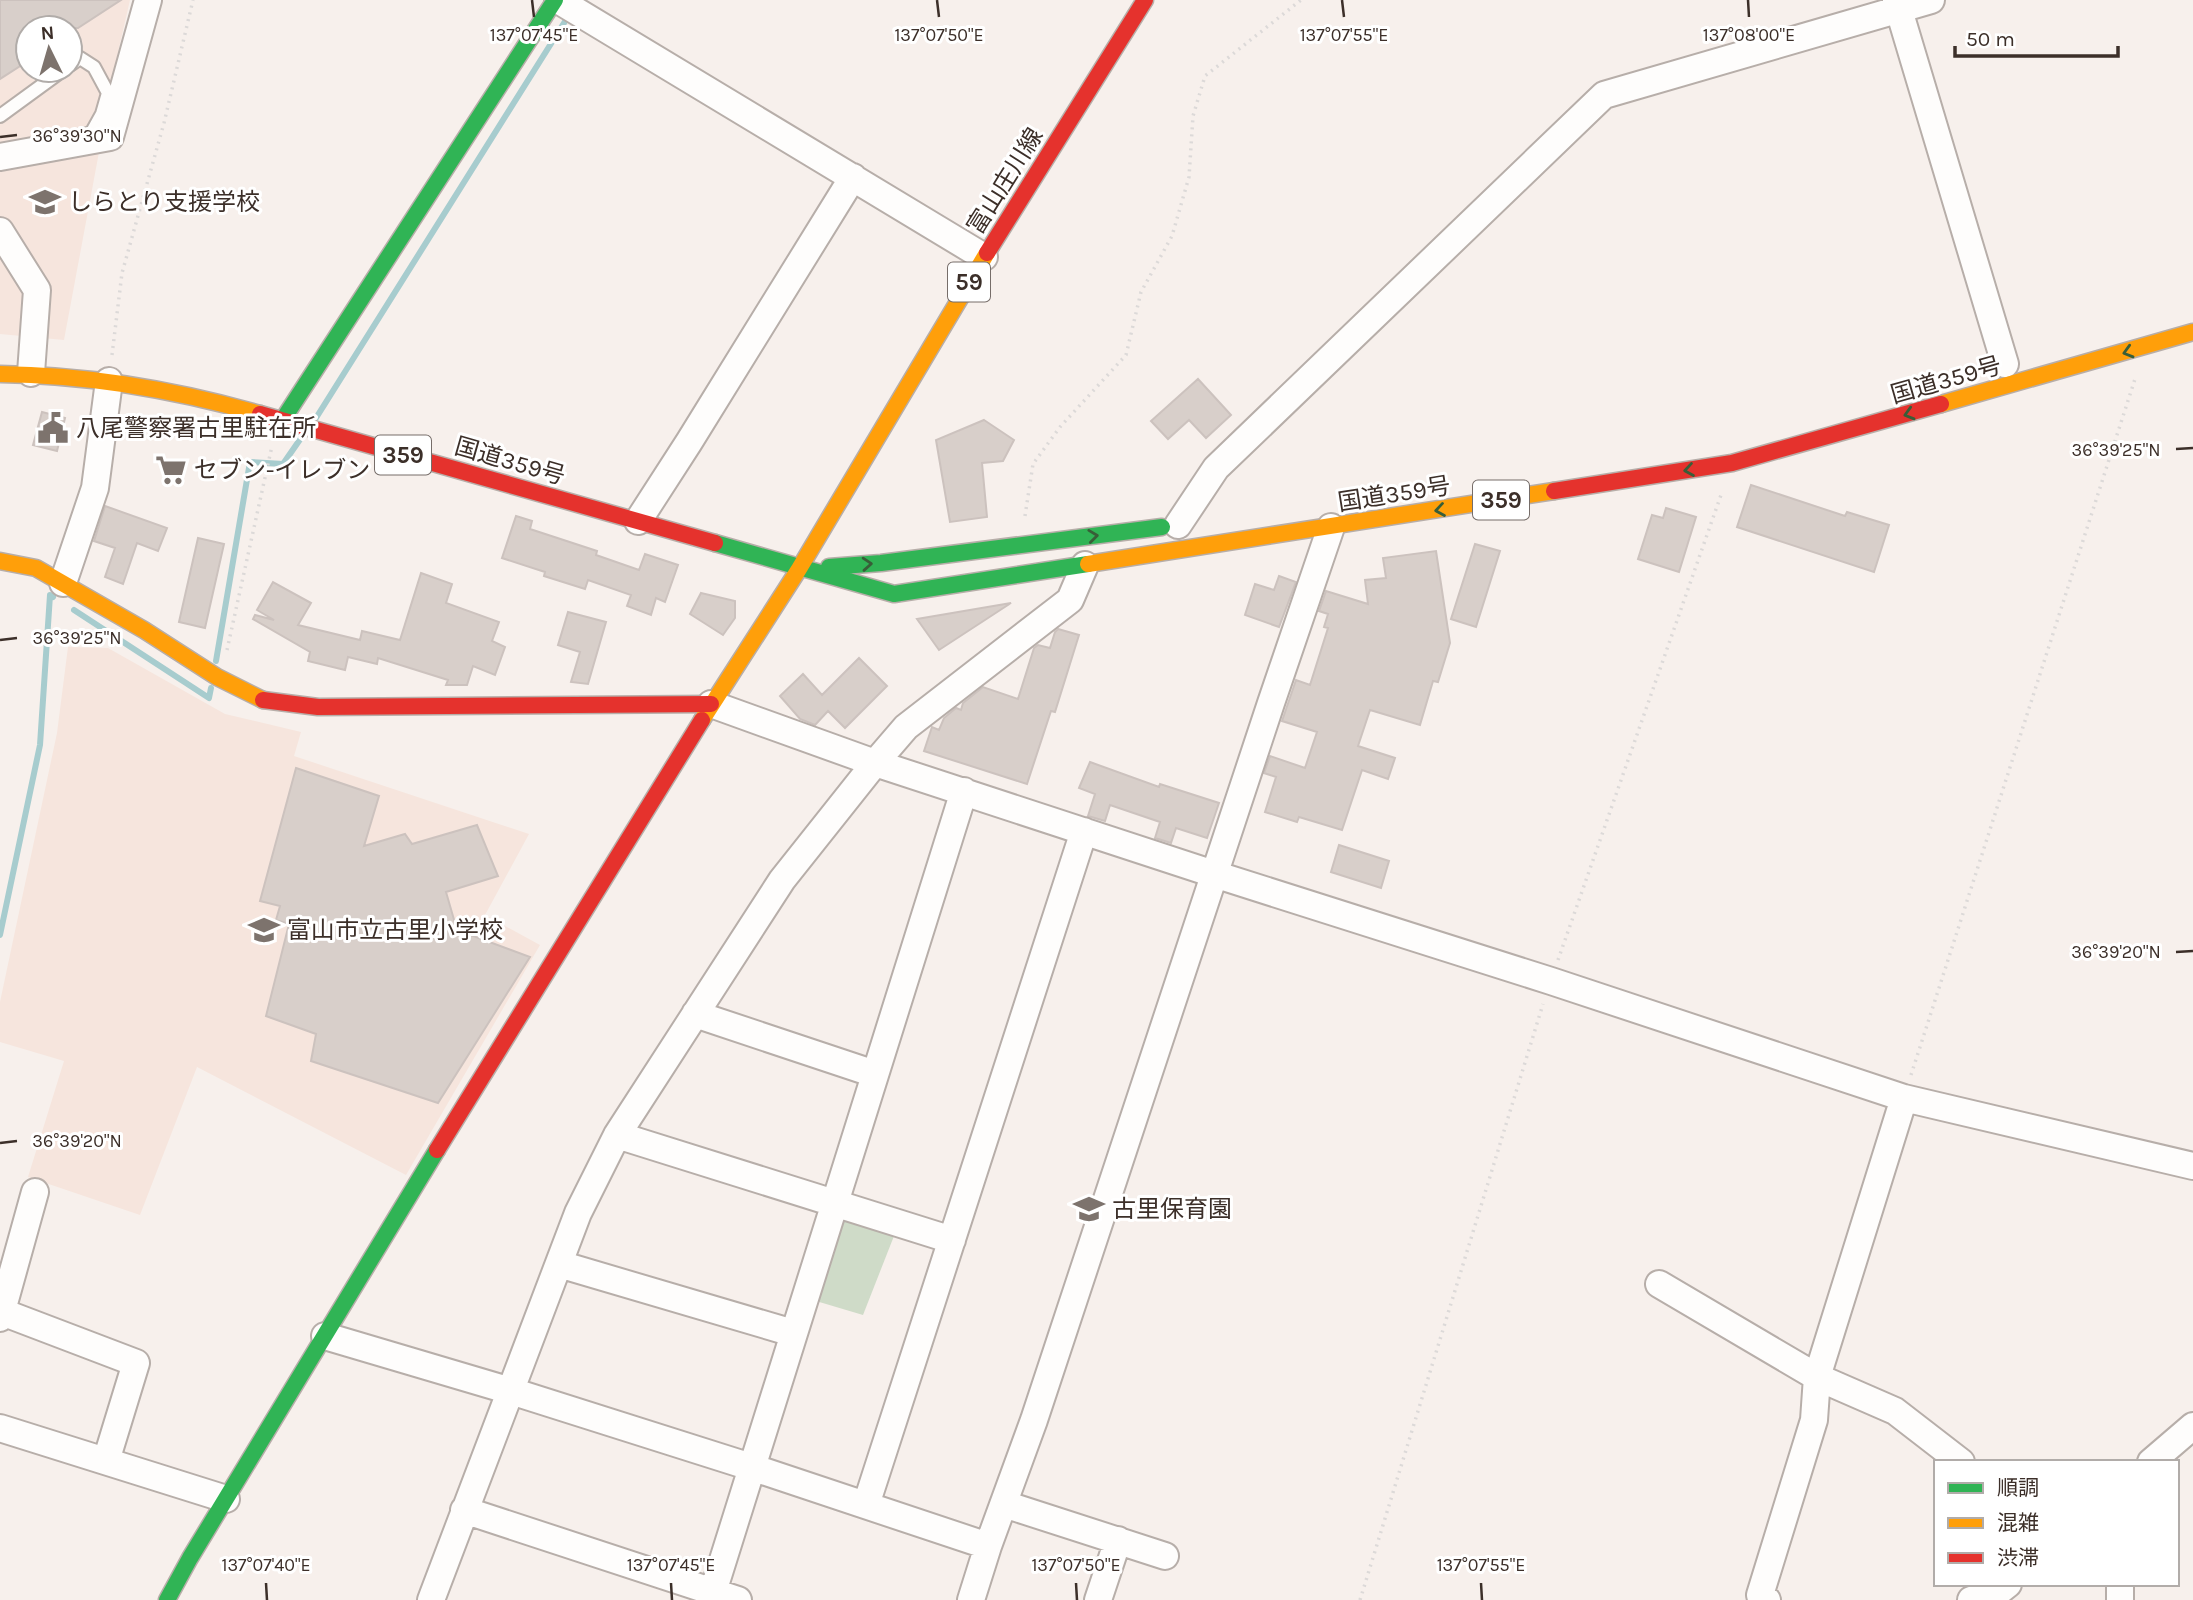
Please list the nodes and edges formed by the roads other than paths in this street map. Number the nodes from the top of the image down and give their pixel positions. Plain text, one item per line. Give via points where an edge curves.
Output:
1 (148, 0) edge
2 (556, 0) edge
3 (1145, 0) edge
4 (1931, 0) edge
5 (1898, 5) edge
6 (84, 60) edge
7 (44, 84) edge
8 (0, 116) edge
9 (87, 141) junction
10 (0, 157) edge
11 (853, 177) junction
12 (0, 231) edge
13 (984, 257) junction
14 (2193, 332) edge
15 (2004, 364) dead end
16 (31, 373) junction
17 (0, 374) edge
18 (108, 381) junction
19 (282, 421) junction
20 (638, 521) junction
21 (1205, 521) dead end
22 (1178, 525) junction
23 (1331, 527) junction
24 (0, 561) edge
25 (1085, 565) junction
26 (799, 569) junction
27 (63, 583) junction
28 (711, 705) junction
29 (875, 763) junction
30 (964, 791) junction
31 (1084, 831) junction
32 (1214, 874) junction
33 (695, 1014) junction
34 (874, 1074) junction
35 (1904, 1098) junction
36 (617, 1136) junction
37 (2193, 1166) edge
38 (35, 1192) dead end
39 (834, 1203) junction
40 (952, 1240) junction
41 (559, 1264) junction
42 (1659, 1284) dead end
43 (1, 1315) edge
44 (793, 1333) junction
45 (325, 1336) junction
46 (1817, 1377) junction
47 (511, 1391) junction
48 (2193, 1426) edge
49 (0, 1427) edge
50 (1958, 1460) edge
51 (2153, 1460) edge
52 (106, 1461) junction
53 (751, 1467) junction
54 (226, 1499) junction
55 (1004, 1504) junction
56 (866, 1506) junction
57 (464, 1510) junction
58 (1118, 1539) junction
59 (988, 1546) junction
60 (1165, 1556) dead end
61 (2006, 1586) edge
62 (726, 1596) edge
63 (167, 1600) edge
64 (431, 1600) edge
65 (971, 1600) edge
66 (1098, 1600) edge
67 (1767, 1600) edge
68 (1971, 1600) edge

1 - 9 street via 110,136
2 - 11 street
2 - 19 main road
3 - 13 main road, 富山庄川線 / 59
4 - 5 street
5 - 15 street
5 - 22 street via 1604,94 1216,468
6 - 9 lane via 94,66 108,93
7 - 8 lane
9 - 10 street
11 - 13 street
11 - 20 street
12 - 16 street via 37,290
13 - 26 main road, 富山庄川線 / 59
14 -> 23 main road, 国道359号 / 359 via 1732,463
16 - 17 main road, 国道359号 / 359
16 - 18 main road, 国道359号 / 359
18 - 19 main road, 国道359号 / 359 via 208,399
18 - 27 street via 95,488
19 - 20 main road, 国道359号 / 359
20 - 26 main road, 国道359号 / 359
21 - 22 main road, 国道359号 / 359
26 -> 22 main road, 国道359号 / 359
23 - 25 main road, 国道359号 / 359
23 - 32 street
24 - 27 main road via 36,568
25 - 26 main road, 国道359号 / 359 via 894,594
25 - 29 street via 1070,600 906,726
26 - 28 main road, 富山庄川線
27 - 28 main road via 259,699 318,707
28 - 29 street
28 - 45 main road, 富山庄川線
29 - 30 street
29 - 33 street via 782,880
30 - 31 street
30 - 34 street
31 - 32 street
31 - 40 street
32 - 35 street
32 - 55 street
33 - 34 street
33 - 36 street
34 - 39 street
35 - 37 street
35 - 46 street
36 - 39 street
36 - 41 street via 578,1213
38 - 43 street
39 - 40 street
39 - 44 street
40 - 56 street
41 - 44 street
41 - 47 street
42 - 46 street
43 - 52 street via 136,1363
44 - 53 street
45 - 47 street
45 - 54 main road, 富山庄川線
46 - 50 street via 1895,1411
46 - 67 street via 1814,1420 1760,1595
47 - 53 street
47 - 57 street
48 - 51 street
49 - 52 street
52 - 54 street
53 - 56 street
53 - 62 street
54 - 63 main road, 富山庄川線
55 - 58 street
55 - 59 street
56 - 59 street
57 - 62 street
57 - 64 street
58 - 60 street
58 - 66 street
59 - 65 street
61 - 68 street

